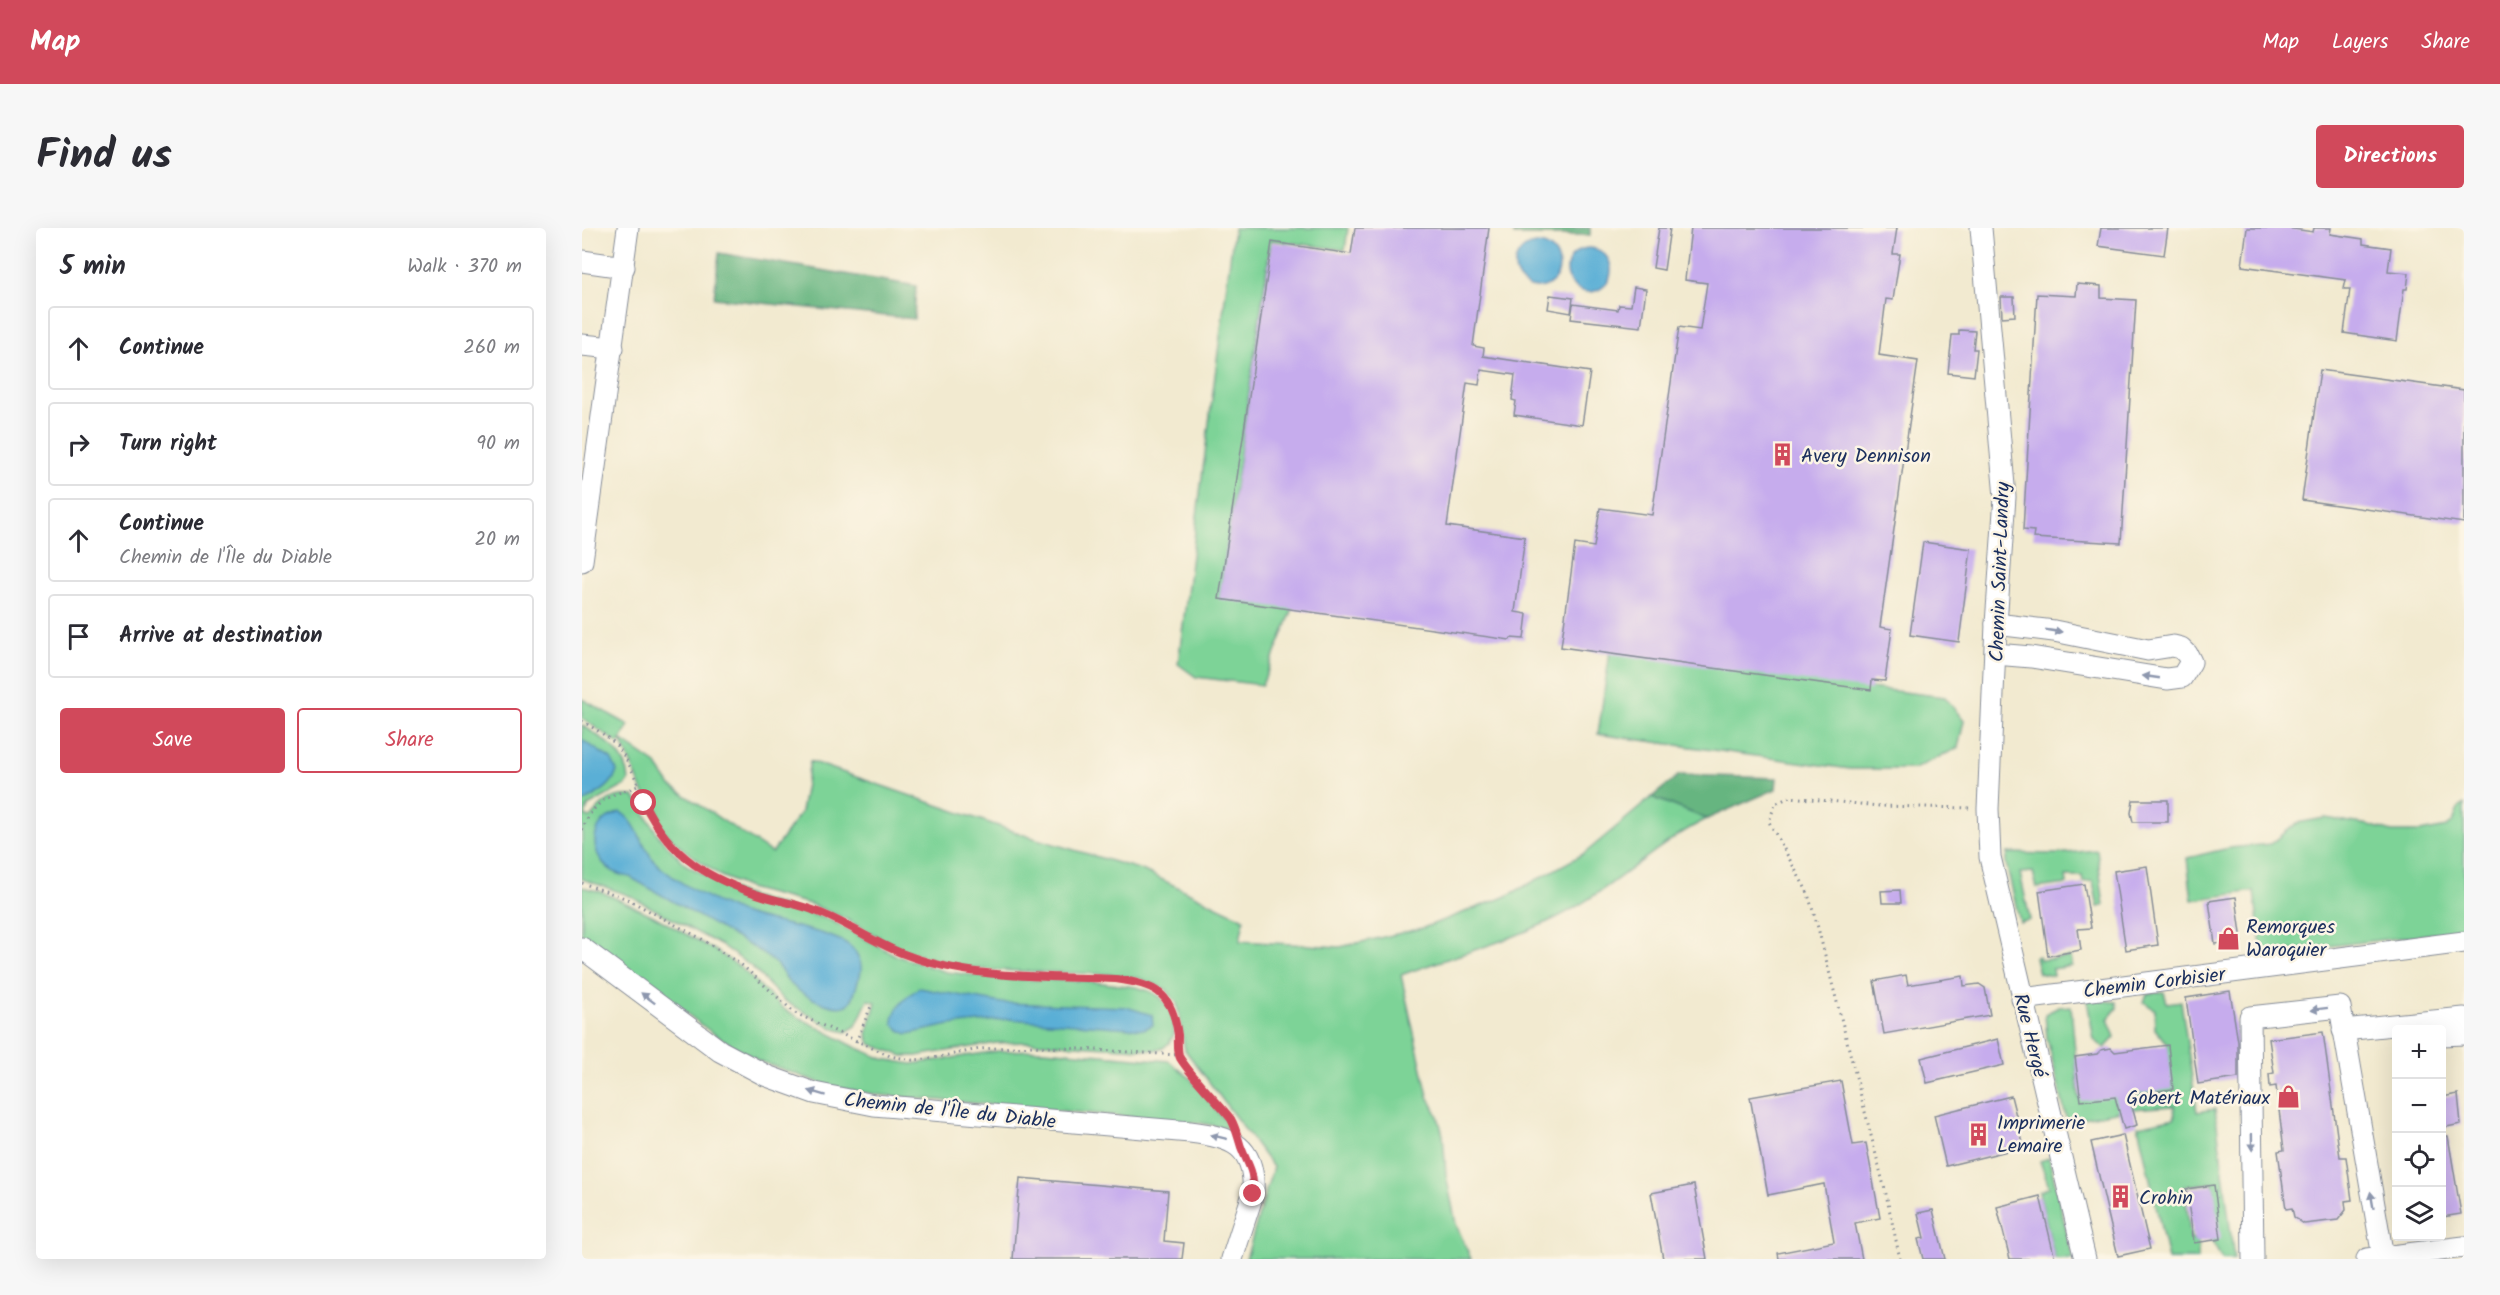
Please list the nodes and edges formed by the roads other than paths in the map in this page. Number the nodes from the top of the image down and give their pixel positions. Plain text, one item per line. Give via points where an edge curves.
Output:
1 (628, 228) edge
2 (1981, 228) edge
3 (582, 261) edge
4 (624, 267) junction
5 (582, 345) edge
6 (613, 348) junction
7 (582, 561) edge
8 (1996, 624) junction
9 (1995, 654) junction
10 (1988, 809) joint
11 (2464, 942) edge
12 (582, 948) edge
13 (2022, 999) junction
14 (2464, 1018) edge
15 (2464, 1034) edge
16 (2344, 1035) junction
17 (2446, 1035) edge
18 (2392, 1037) edge
19 (2464, 1247) edge
20 (2375, 1258) edge
21 (1232, 1259) edge
22 (2085, 1259) edge
23 (2253, 1259) edge

1 - 4 street
2 - 8 street, Chemin Saint-Landry via 2005,497
3 - 4 street
4 - 6 street
5 - 6 street
6 - 7 street
8 - 9 street, Chemin Saint-Landry
8 -> 9 street via 2148,650 2173,646 2181,648 2191,662 2182,677 2167,679
9 - 10 street, Chemin Saint-Landry
10 - 13 street, Rue Hergé via 1990,858
11 - 13 street, Chemin Corbisier
21 -> 12 street, Chemin de l'Île du Diable via 1253,1194 1253,1173 1242,1149 1229,1139 1219,1135 874,1105 814,1093 767,1076 720,1051
13 - 22 street, Rue Hergé
14 - 16 street
15 - 17 street
16 - 18 street
20 -> 16 street
16 -> 23 street via 2340,1006 2250,1017
19 - 20 street

